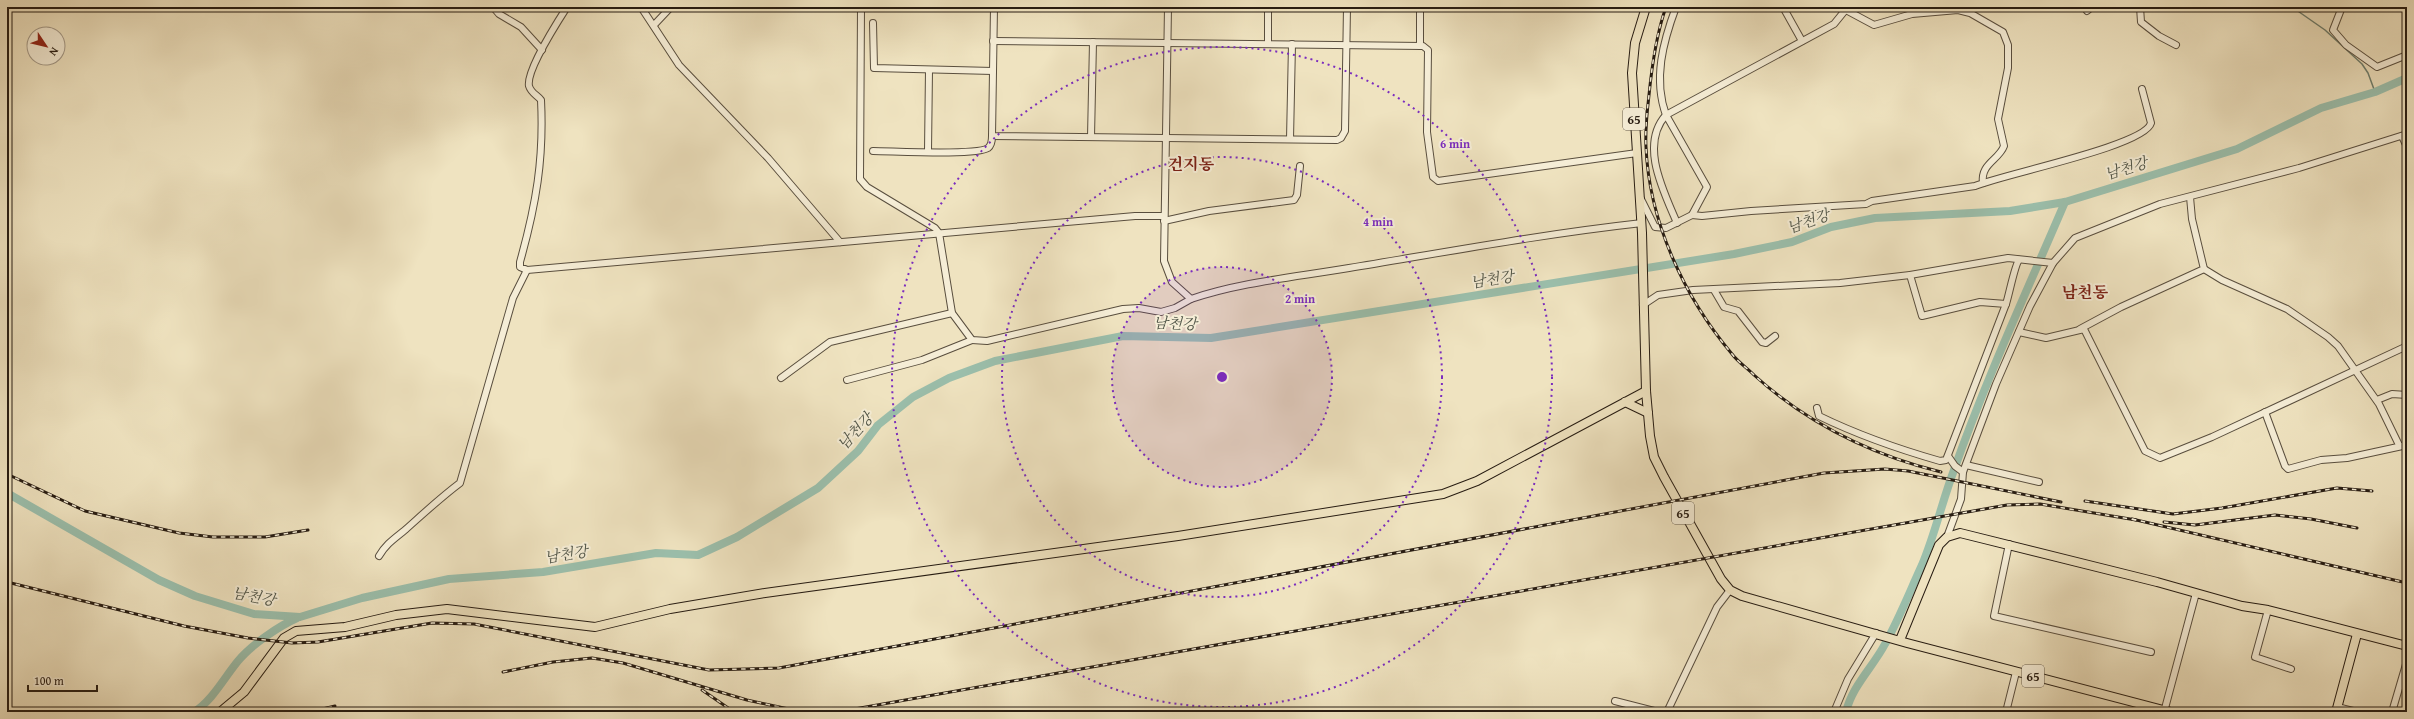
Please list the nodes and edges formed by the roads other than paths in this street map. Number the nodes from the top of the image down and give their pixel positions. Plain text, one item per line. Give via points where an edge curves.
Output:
1 (493, 7) edge
2 (567, 7) edge
3 (641, 7) edge
4 (691, 7) edge
5 (861, 7) edge
6 (994, 7) edge
7 (1168, 7) edge
8 (1268, 7) edge
9 (1346, 7) edge
10 (1420, 7) edge
11 (1646, 7) edge
12 (1676, 7) edge
13 (1783, 7) edge
14 (2140, 7) edge
15 (2342, 7) edge
16 (669, 8) edge
17 (1847, 8) edge
18 (873, 23) dead end
19 (654, 25) junction
20 (993, 41) junction
21 (1802, 41) junction
22 (1093, 42) junction
23 (1168, 43) junction
24 (1268, 44) junction
25 (1292, 44) junction
26 (1345, 45) junction
27 (2176, 45) dead end
28 (1420, 46) junction
29 (542, 50) junction
30 (2407, 55) edge
31 (929, 70) junction
32 (993, 71) junction
33 (2142, 89) dead end
34 (1666, 115) junction
35 (2404, 135) edge
36 (992, 136) junction
37 (1091, 137) junction
38 (1166, 137) junction
39 (1290, 139) junction
40 (2407, 147) edge
41 (873, 151) dead end
42 (928, 151) junction
43 (1637, 153) junction
44 (1300, 166) dead end
45 (1983, 183) junction
46 (1640, 196) junction
47 (2190, 197) junction
48 (1692, 215) junction
49 (1164, 218) junction
50 (1677, 222) junction
51 (1642, 223) junction
52 (939, 233) junction
53 (840, 242) junction
54 (2019, 260) junction
55 (2050, 263) junction
56 (2204, 269) junction
57 (527, 270) junction
58 (1910, 275) junction
59 (1714, 290) junction
60 (1192, 299) junction
61 (2006, 304) junction
62 (1643, 305) junction
63 (952, 313) junction
64 (2080, 329) junction
65 (2019, 332) junction
66 (1775, 336) dead end
67 (972, 340) junction
68 (2407, 346) edge
69 (2356, 370) junction
70 (781, 378) dead end
71 (848, 380) dead end
72 (1646, 391) junction
73 (2407, 395) edge
74 (2377, 400) junction
75 (1625, 402) junction
76 (1817, 408) dead end
77 (2265, 412) junction
78 (1648, 413) junction
79 (2399, 445) junction
80 (2407, 445) edge
81 (1948, 456) junction
82 (1966, 464) junction
83 (1963, 472) junction
84 (2039, 482) dead end
85 (1947, 537) junction
86 (2009, 544) junction
87 (379, 556) dead end
88 (1730, 590) junction
89 (2196, 593) junction
90 (2268, 610) junction
91 (1878, 633) junction
92 (2357, 634) junction
93 (1898, 640) junction
94 (2407, 646) edge
95 (2151, 652) dead end
96 (2407, 661) edge
97 (2291, 669) dead end
98 (2016, 672) junction
99 (1616, 701) dead end
100 (2337, 709) edge
101 (2166, 711) edge
102 (220, 712) edge
103 (1658, 712) edge
104 (1667, 712) edge
105 (1834, 712) edge
106 (2006, 712) edge
107 (2357, 712) edge
108 (2392, 712) edge

1 - 29 street via 498,14 521,27
2 - 29 street
3 - 19 street
4 - 16 street
5 - 52 street via 860,179 867,187 935,228
6 - 20 street
7 - 23 street
8 - 24 street
9 - 26 street
10 - 28 street
11 - 43 main road, 65 via 1632,62
12 - 34 street via 1660,68 1662,104
13 - 21 street
14 - 27 street via 2141,22
15 - 30 street via 2333,30 2346,45 2362,57 2377,67
16 - 19 street
17 - 21 street via 1834,24
17 - 45 street via 1874,25 1912,14 1964,10 2003,32 2009,54 1998,111 2004,146 2000,154 1987,166
18 - 31 street via 874,68
19 - 53 street via 679,65 768,158
20 - 22 street
20 - 32 street
21 - 34 street
22 - 23 street
22 - 37 street
23 - 24 street
23 - 38 street
24 - 25 street
25 - 26 street
25 - 39 street
26 - 28 street
26 - 39 street via 1344,134 1337,140
28 - 43 street via 1428,50 1427,132 1433,177 1438,181
29 - 57 street via 529,81 532,92 542,100 542,128 540,177 520,262 520,267
31 - 32 street
31 - 42 street
32 - 36 street
33 - 45 street via 2152,122 2148,129 2136,137
34 - 48 street via 1707,186
34 - 50 street via 1655,133 1655,156 1658,177
35 - 40 street
35 - 47 street via 2299,168
36 - 37 street
36 - 42 street via 991,145 982,150
37 - 38 street
38 - 39 street
38 - 49 street
41 - 42 street
43 - 46 main road, 65
44 - 49 street via 1297,196 1294,200
45 - 48 street via 1961,189 1872,201 1866,204
46 - 50 street via 1655,228 1666,228
46 - 51 main road, 65
47 - 55 street via 2153,207 2075,238
47 - 56 street via 2192,219
48 - 50 street
49 - 52 street via 1135,216
49 - 60 street via 1164,261 1168,275 1172,282
51 - 60 street via 1575,230 1403,259 1216,292
51 - 62 main road, 65
52 - 53 street
52 - 63 street
53 - 57 street
54 - 55 street
54 - 58 street via 1993,260
54 - 61 street via 2016,263 2013,284
55 - 65 street
56 - 64 street
56 - 69 street via 2222,280 2287,309 2313,325 2338,346
57 - 87 street via 513,298 460,483 389,541
58 - 59 street via 1822,284
58 - 61 street via 1922,316 1980,302
59 - 62 street via 1669,292 1658,295
59 - 66 street via 1724,307 1738,311 1762,342 1766,343
60 - 67 street via 1161,312 1139,308 1123,309 987,341
61 - 81 street
62 - 72 main road, 65
63 - 67 street
63 - 70 street via 830,342
64 - 65 street via 2046,338
64 - 77 street via 2084,329 2145,451 2150,454 2160,458 2166,457
65 - 82 street
67 - 71 street via 922,360
68 - 69 street
69 - 74 street
69 - 77 street
72 - 75 main road
72 - 78 main road, 65
73 - 74 street via 2392,394
74 - 79 street
75 - 78 main road
75 - 102 main road via 1477,482 1443,494 1178,536 765,593 670,609 595,627 448,609 402,614 345,627 296,631 284,638 244,692
76 - 81 street via 1819,416 1892,448 1940,462
77 - 79 street via 2288,469
78 - 88 main road, 65 via 1654,456 1708,558
79 - 80 street
81 - 83 street
82 - 83 street
82 - 84 street
83 - 85 street via 1961,499
85 - 86 main road via 1960,533
85 - 93 main road via 1937,550
86 - 89 main road
86 - 95 street via 1994,616
88 - 91 main road, 65 via 1742,596
88 - 104 street via 1717,606
89 - 90 main road via 2242,606
89 - 101 street
90 - 92 main road
90 - 97 street via 2255,657
91 - 93 main road, 65
91 - 105 street via 1848,680
92 - 94 main road
92 - 100 main road
93 - 98 main road, 65
96 - 108 street
98 - 101 main road, 65
98 - 106 street
99 - 103 street
100 - 107 street

